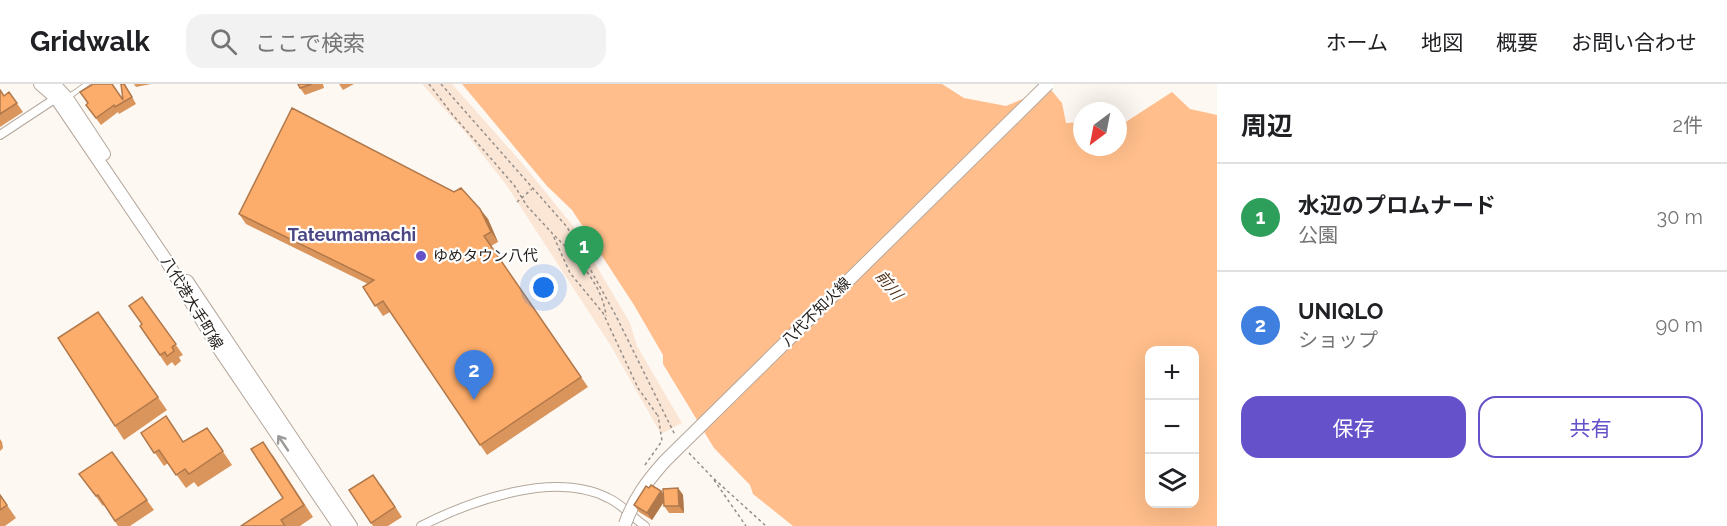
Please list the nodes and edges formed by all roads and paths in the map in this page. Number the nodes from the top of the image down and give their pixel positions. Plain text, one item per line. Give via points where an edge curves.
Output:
1 (40, 84) edge
2 (54, 84) edge
3 (87, 84) edge
4 (429, 84) edge
5 (441, 84) edge
6 (1048, 84) edge
7 (62, 98) junction
8 (0, 135) edge
9 (534, 188) junction
10 (522, 198) junction
11 (517, 202) dead end
12 (552, 233) junction
13 (607, 320) junction
14 (679, 441) dead end
15 (685, 448) dead end
16 (644, 468) dead end
17 (712, 477) junction
18 (625, 525) edge
19 (339, 526) edge
20 (351, 526) edge
21 (421, 526) edge
22 (645, 526) edge
23 (746, 526) edge
24 (766, 526) edge

1 - 7 main road, 八代港大手町線
2 - 7 main road, 八代港大手町線
3 - 7 lane
4 - 10 path
5 - 9 path
6 - 18 main road, 八代不知火線, bridge via 665,461 644,485
7 - 8 street
19 -> 7 main road, 八代港大手町線 via 217,346
7 - 20 main road, 八代港大手町線
9 - 10 path
9 - 14 path via 567,226
10 - 11 path
10 - 12 path
12 - 13 path via 570,273
12 - 13 path via 593,280
13 - 16 path via 638,388 657,415 662,441
15 - 17 path
17 - 23 path
17 - 24 path
21 - 22 street via 447,512 546,486 607,497

